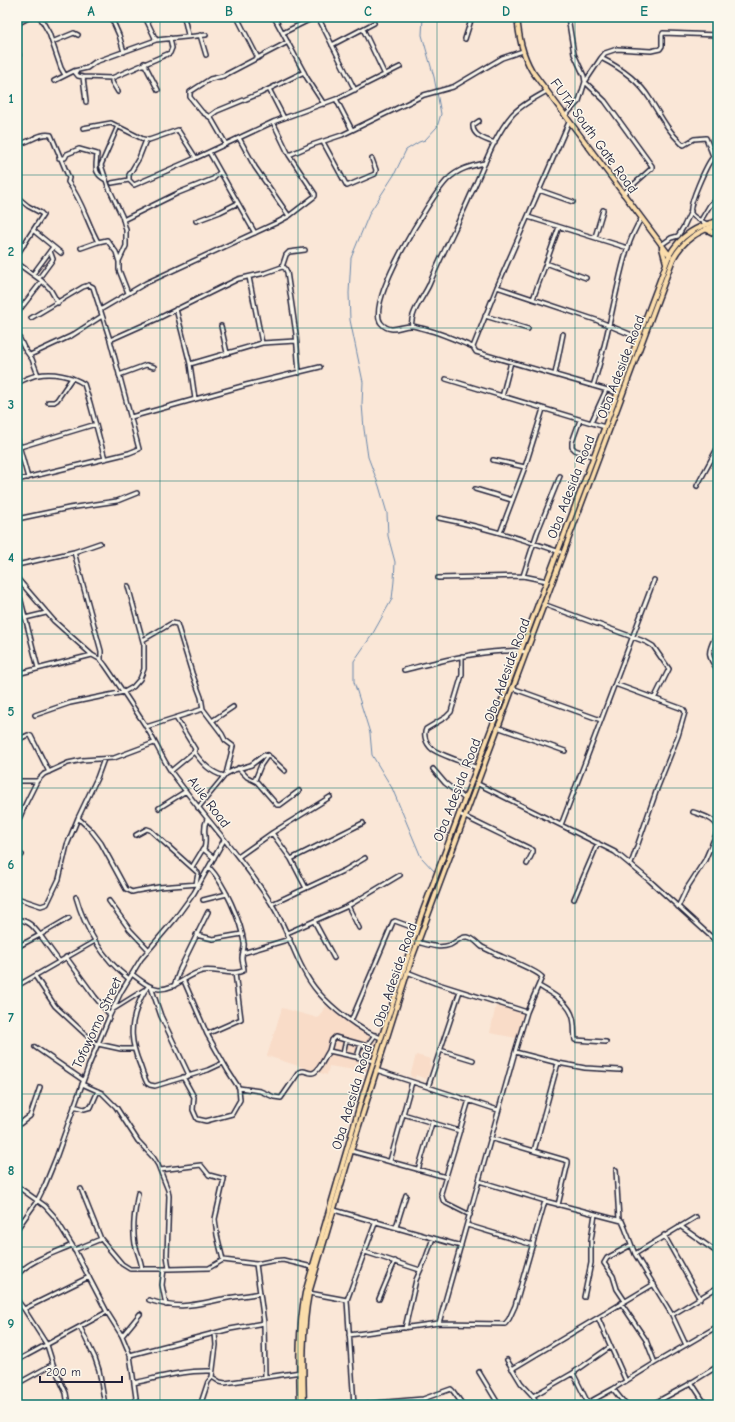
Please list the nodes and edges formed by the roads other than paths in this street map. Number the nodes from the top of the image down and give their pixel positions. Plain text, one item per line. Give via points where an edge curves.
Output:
1 (30, 17) edge
2 (40, 17) edge
3 (111, 17) edge
4 (145, 17) edge
5 (184, 17) edge
6 (237, 17) edge
7 (274, 17) edge
8 (315, 17) edge
9 (318, 17) edge
10 (472, 17) edge
11 (517, 17) edge
12 (568, 17) edge
13 (717, 17) edge
14 (25, 18) edge
15 (374, 23) dead end
16 (17, 24) edge
17 (363, 29) junction
18 (283, 33) junction
19 (718, 34) edge
20 (78, 35) dead end
21 (200, 35) junction
22 (206, 35) dead end
23 (188, 36) junction
24 (170, 38) junction
25 (465, 39) dead end
26 (156, 40) junction
27 (52, 42) junction
28 (288, 42) junction
29 (332, 45) junction
30 (718, 46) edge
31 (17, 50) edge
32 (523, 51) junction
33 (124, 52) junction
34 (206, 55) dead end
35 (258, 58) junction
36 (601, 58) junction
37 (17, 60) edge
38 (144, 63) junction
39 (400, 67) dead end
40 (74, 70) junction
41 (304, 72) junction
42 (65, 75) junction
43 (385, 75) junction
44 (83, 77) junction
45 (112, 78) junction
46 (54, 82) dead end
47 (585, 82) junction
48 (269, 89) junction
49 (158, 90) dead end
50 (355, 90) junction
51 (547, 91) junction
52 (118, 92) dead end
53 (336, 99) junction
54 (86, 102) dead end
55 (324, 104) junction
56 (210, 116) junction
57 (565, 116) junction
58 (284, 118) junction
59 (479, 121) dead end
60 (273, 122) junction
61 (569, 122) junction
62 (118, 126) junction
63 (83, 128) dead end
64 (352, 130) junction
65 (239, 138) junction
66 (146, 140) junction
67 (324, 142) junction
68 (18, 143) edge
69 (226, 144) junction
70 (494, 144) junction
71 (208, 152) junction
72 (718, 154) edge
73 (289, 155) junction
74 (713, 156) junction
75 (59, 158) junction
76 (196, 158) junction
77 (372, 159) dead end
78 (485, 163) junction
79 (219, 173) junction
80 (106, 180) junction
81 (129, 180) junction
82 (112, 183) dead end
83 (539, 190) junction
84 (623, 194) junction
85 (17, 197) edge
86 (718, 198) edge
87 (573, 202) dead end
88 (238, 203) junction
89 (603, 210) dead end
90 (691, 211) junction
91 (289, 216) junction
92 (528, 217) junction
93 (641, 219) junction
94 (123, 220) junction
95 (700, 220) junction
96 (196, 221) dead end
97 (718, 221) edge
98 (718, 225) edge
99 (706, 226) junction
100 (559, 227) junction
101 (34, 230) junction
102 (255, 233) junction
103 (718, 234) edge
104 (595, 237) junction
105 (17, 240) edge
106 (98, 242) junction
107 (24, 246) junction
108 (661, 246) junction
109 (53, 247) junction
110 (81, 248) dead end
111 (628, 248) junction
112 (673, 249) junction
113 (124, 250) junction
114 (305, 250) dead end
115 (50, 251) junction
116 (61, 253) dead end
117 (17, 255) edge
118 (117, 255) junction
119 (671, 257) junction
120 (119, 261) junction
121 (17, 263) edge
122 (546, 263) junction
123 (666, 264) junction
124 (282, 267) junction
125 (33, 274) junction
126 (249, 277) junction
127 (39, 278) junction
128 (586, 278) dead end
129 (42, 280) junction
130 (497, 287) junction
131 (128, 293) junction
132 (533, 299) junction
133 (58, 303) junction
134 (176, 309) junction
135 (100, 310) junction
136 (18, 312) edge
137 (102, 316) junction
138 (485, 316) junction
139 (31, 318) dead end
140 (608, 324) junction
141 (221, 326) dead end
142 (412, 326) junction
143 (528, 329) dead end
144 (17, 334) edge
145 (563, 334) dead end
146 (639, 338) junction
147 (110, 340) junction
148 (296, 341) junction
149 (262, 343) junction
150 (473, 347) junction
151 (227, 353) junction
152 (30, 355) junction
153 (511, 362) junction
154 (190, 364) junction
155 (154, 367) dead end
156 (320, 367) dead end
157 (299, 373) junction
158 (555, 374) junction
159 (38, 375) junction
160 (119, 375) junction
161 (72, 378) junction
162 (446, 379) dead end
163 (17, 383) edge
164 (594, 386) junction
165 (606, 390) junction
166 (618, 393) junction
167 (502, 397) junction
168 (195, 399) junction
169 (48, 402) dead end
170 (543, 409) junction
171 (131, 417) junction
172 (580, 420) junction
173 (591, 423) junction
174 (96, 424) junction
175 (605, 427) junction
176 (17, 438) edge
177 (20, 447) junction
178 (718, 447) edge
179 (594, 457) junction
180 (105, 459) junction
181 (493, 460) dead end
182 (525, 467) junction
183 (560, 476) dead end
184 (28, 478) junction
185 (17, 480) edge
186 (587, 481) junction
187 (697, 486) dead end
188 (475, 490) dead end
189 (137, 493) dead end
190 (512, 500) junction
191 (439, 518) dead end
192 (17, 519) edge
193 (500, 533) junction
194 (100, 543) dead end
195 (534, 543) junction
196 (74, 552) junction
197 (560, 552) junction
198 (17, 565) edge
199 (523, 576) junction
200 (17, 578) edge
201 (438, 578) dead end
202 (654, 580) dead end
203 (546, 581) junction
204 (17, 585) edge
205 (128, 586) dead end
206 (544, 603) junction
207 (46, 613) junction
208 (25, 618) junction
209 (718, 631) edge
210 (632, 637) junction
211 (143, 640) junction
212 (523, 651) junction
213 (92, 655) junction
214 (462, 656) junction
215 (101, 660) junction
216 (38, 668) junction
217 (404, 670) dead end
218 (718, 670) edge
219 (17, 674) edge
220 (615, 684) junction
221 (512, 688) junction
222 (124, 692) junction
223 (654, 698) junction
224 (234, 707) dead end
225 (203, 709) junction
226 (35, 715) dead end
227 (176, 718) junction
228 (601, 720) junction
229 (212, 721) junction
230 (146, 727) junction
231 (497, 727) junction
232 (17, 740) edge
233 (154, 743) junction
234 (565, 751) dead end
235 (194, 752) junction
236 (268, 755) junction
237 (104, 759) junction
238 (238, 768) junction
239 (477, 768) junction
240 (433, 769) dead end
241 (171, 771) junction
242 (48, 772) junction
243 (285, 772) dead end
244 (225, 775) junction
245 (255, 780) junction
246 (17, 781) edge
247 (37, 781) junction
248 (476, 783) junction
249 (299, 791) dead end
250 (186, 792) junction
251 (330, 796) dead end
252 (465, 799) junction
253 (159, 808) dead end
254 (198, 808) junction
255 (693, 812) dead end
256 (459, 814) junction
257 (464, 816) junction
258 (78, 818) junction
259 (207, 819) junction
260 (362, 823) dead end
261 (17, 824) edge
262 (561, 825) junction
263 (718, 828) edge
264 (272, 833) junction
265 (136, 835) dead end
266 (224, 840) junction
267 (598, 843) junction
268 (204, 849) junction
269 (17, 853) edge
270 (22, 855) dead end
271 (238, 857) junction
272 (214, 858) junction
273 (365, 858) dead end
274 (291, 859) junction
275 (528, 864) dead end
276 (631, 864) junction
277 (192, 867) junction
278 (208, 867) junction
279 (400, 874) dead end
280 (198, 884) junction
281 (306, 888) junction
282 (227, 894) junction
283 (76, 897) dead end
284 (17, 898) edge
285 (574, 899) dead end
286 (202, 900) dead end
287 (109, 901) dead end
288 (272, 904) junction
289 (348, 906) junction
290 (678, 907) junction
291 (208, 912) dead end
292 (422, 913) junction
293 (427, 915) junction
294 (17, 918) edge
295 (69, 918) dead end
296 (314, 921) junction
297 (359, 928) dead end
298 (417, 929) junction
299 (287, 933) junction
300 (242, 934) junction
301 (40, 935) junction
302 (196, 936) junction
303 (290, 939) junction
304 (95, 941) junction
305 (417, 942) junction
306 (718, 943) edge
307 (17, 947) edge
308 (148, 949) junction
309 (243, 953) junction
310 (66, 957) junction
311 (334, 958) dead end
312 (59, 961) junction
313 (407, 972) junction
314 (235, 973) junction
315 (132, 974) junction
316 (35, 976) junction
317 (129, 979) junction
318 (184, 981) junction
319 (17, 986) edge
320 (174, 986) junction
321 (539, 986) junction
322 (150, 987) junction
323 (145, 990) junction
324 (460, 991) junction
325 (112, 1010) junction
326 (527, 1012) junction
327 (110, 1015) junction
328 (351, 1021) junction
329 (207, 1034) junction
330 (375, 1036) junction
331 (381, 1038) junction
332 (346, 1040) junction
333 (606, 1042) dead end
334 (97, 1044) junction
335 (361, 1044) junction
336 (35, 1047) dead end
337 (134, 1049) junction
338 (440, 1050) junction
339 (329, 1051) junction
340 (515, 1052) junction
341 (342, 1054) junction
342 (357, 1057) junction
343 (473, 1060) dead end
344 (374, 1061) junction
345 (223, 1063) junction
346 (558, 1063) junction
347 (376, 1070) junction
348 (620, 1070) dead end
349 (189, 1075) junction
350 (183, 1077) junction
351 (82, 1082) junction
352 (412, 1082) junction
353 (40, 1087) dead end
354 (428, 1087) junction
355 (239, 1088) junction
356 (98, 1091) junction
357 (469, 1100) junction
358 (74, 1106) junction
359 (498, 1110) junction
360 (404, 1114) junction
361 (432, 1123) junction
362 (17, 1126) edge
363 (460, 1131) junction
364 (490, 1138) junction
365 (352, 1140) junction
366 (351, 1151) junction
367 (534, 1151) junction
368 (390, 1161) junction
369 (160, 1170) junction
370 (418, 1170) junction
371 (616, 1170) dead end
372 (446, 1177) junction
373 (479, 1181) junction
374 (17, 1186) edge
375 (81, 1188) dead end
376 (138, 1192) dead end
377 (406, 1195) dead end
378 (38, 1201) junction
379 (545, 1201) junction
380 (558, 1204) junction
381 (334, 1210) junction
382 (595, 1214) junction
383 (470, 1215) junction
384 (329, 1217) junction
385 (696, 1217) dead end
386 (619, 1220) junction
387 (376, 1221) junction
388 (467, 1225) junction
389 (680, 1226) junction
390 (396, 1227) junction
391 (17, 1230) edge
392 (664, 1235) junction
393 (433, 1238) junction
394 (101, 1239) junction
395 (533, 1245) junction
396 (631, 1245) junction
397 (72, 1246) junction
398 (461, 1246) junction
399 (74, 1250) junction
400 (365, 1252) junction
401 (718, 1252) edge
402 (635, 1254) junction
403 (223, 1260) junction
404 (395, 1261) junction
405 (256, 1264) junction
406 (312, 1267) junction
407 (142, 1269) junction
408 (164, 1269) junction
409 (169, 1269) junction
410 (420, 1270) junction
411 (17, 1276) edge
412 (89, 1277) junction
413 (654, 1284) junction
414 (718, 1288) edge
415 (260, 1293) junction
416 (309, 1293) junction
417 (584, 1297) dead end
418 (379, 1299) dead end
419 (700, 1299) junction
420 (17, 1300) edge
421 (149, 1300) dead end
422 (347, 1300) junction
423 (625, 1300) junction
424 (621, 1303) junction
425 (166, 1305) junction
426 (24, 1309) junction
427 (107, 1312) junction
428 (140, 1314) dead end
429 (672, 1315) junction
430 (598, 1318) junction
431 (264, 1323) junction
432 (439, 1323) junction
433 (718, 1326) edge
434 (80, 1327) junction
435 (405, 1328) junction
436 (215, 1333) junction
437 (349, 1335) junction
438 (122, 1336) junction
439 (46, 1345) junction
440 (686, 1345) junction
441 (610, 1347) junction
442 (130, 1355) junction
443 (17, 1360) edge
444 (507, 1360) dead end
445 (656, 1363) junction
446 (53, 1364) junction
447 (718, 1366) edge
448 (512, 1368) junction
449 (212, 1371) junction
450 (301, 1372) junction
451 (479, 1372) dead end
452 (573, 1373) junction
453 (212, 1376) junction
454 (265, 1377) junction
455 (626, 1381) junction
456 (692, 1382) junction
457 (17, 1384) edge
458 (134, 1384) junction
459 (613, 1389) junction
460 (532, 1396) junction
461 (661, 1400) junction
462 (588, 1402) junction
463 (376, 1404) edge
464 (68, 1405) edge
465 (105, 1405) edge
466 (137, 1405) edge
467 (179, 1405) edge
468 (300, 1405) edge
469 (304, 1405) edge
470 (354, 1405) edge
471 (365, 1405) edge
472 (463, 1405) edge
473 (499, 1405) edge
474 (538, 1405) edge
475 (584, 1405) edge
476 (626, 1405) edge
477 (651, 1405) edge
478 (664, 1405) edge
479 (706, 1405) edge

1 - 14 street
2 - 27 street
3 - 33 street
4 - 26 street
5 - 23 street
6 - 35 street
7 - 18 street
8 - 18 street
9 - 29 street
10 - 25 street
11 - 32 main road, FUTA South Gate Road
12 - 47 street via 574,54
13 - 19 highway
14 - 16 street
15 - 17 street
17 - 29 street
17 - 43 street
18 - 28 street
19 - 30 highway
19 - 36 street via 663,33 660,49 617,49 605,53
20 - 27 street via 74,33
21 - 22 street
21 - 23 street
21 - 34 street
23 - 24 street
24 - 26 street
24 - 38 street via 170,52
26 - 33 street
27 - 42 street
28 - 35 street
28 - 41 street
29 - 50 street
31 - 37 street
32 - 51 main road, FUTA South Gate Road via 532,72
32 - 64 street via 502,58 453,87 424,95
33 - 40 street via 95,62 87,68
35 - 56 street via 223,76 210,79 190,92 190,97 197,107
36 - 47 street
36 - 74 street via 618,68 643,90 682,144 694,138 706,138
38 - 45 street
38 - 49 street
39 - 43 street
40 - 42 street
40 - 44 street via 78,76
41 - 48 street
41 - 55 street
42 - 46 street
43 - 50 street
44 - 45 street
44 - 54 street
45 - 52 street
47 - 57 street via 579,101
47 - 84 street via 605,101 652,166
48 - 56 street
48 - 58 street
50 - 53 street
51 - 57 main road, FUTA South Gate Road
51 - 70 street via 512,116
53 - 55 street
53 - 64 street
55 - 58 street
56 - 69 street
57 - 61 main road, FUTA South Gate Road
58 - 60 street
59 - 70 street via 473,125 473,130
60 - 65 street
60 - 73 street
61 - 83 street
61 - 84 main road, FUTA South Gate Road
62 - 63 street via 110,123
62 - 66 street
62 - 80 street via 101,164
64 - 67 street
65 - 69 street
65 - 91 street via 255,167
66 - 76 street via 178,130
66 - 81 street via 140,158 129,173
67 - 73 street
67 - 77 street via 347,186 375,174
68 - 75 street via 22,144 49,134
69 - 71 street
70 - 78 street
71 - 76 street
71 - 79 street
72 - 74 street
73 - 91 street via 316,195
74 - 90 street via 692,200
75 - 80 street via 65,158 67,154 79,149 97,154 97,173
75 - 106 street
76 - 81 street via 135,185
78 - 142 street via 425,293 412,315
78 - 142 street via 460,170 439,190 415,226 390,275 379,305 378,318 388,328
79 - 88 street
79 - 94 street via 213,179
80 - 94 street
81 - 82 street
83 - 87 street
83 - 92 street
84 - 93 main road, FUTA South Gate Road
85 - 101 street via 42,214 43,217
86 - 95 street
88 - 96 street
88 - 102 street
89 - 104 street
90 - 95 street
90 - 108 street via 678,236
91 - 102 street
92 - 100 street
92 - 130 street
93 - 108 main road, FUTA South Gate Road
93 - 111 street
94 - 113 street via 127,238
95 - 99 street
97 - 99 main road, Oba Adesida Road
98 - 99 main road, Oba Adeside Road
99 - 103 highway
99 - 112 main road, Oba Adesida Road via 691,231
99 - 119 main road, Oba Adeside Road via 686,241
100 - 104 street
100 - 122 street
101 - 107 street
101 - 109 street
102 - 131 street
104 - 111 street
105 - 107 street
106 - 110 street
106 - 118 street via 107,240
107 - 117 street
108 - 112 main road
108 - 119 main road, FUTA South Gate Road
108 - 123 main road
109 - 115 street
109 - 116 street
111 - 140 street
112 - 119 main road, Oba Adesida Road
113 - 118 street
113 - 120 street
114 - 124 street via 289,252
115 - 125 street
115 - 127 street via 53,259
118 - 120 street
119 - 123 main road, Oba Adesida Road
119 - 186 main road, Oba Adeside Road
120 - 131 street via 119,270
121 - 125 street
122 - 128 street
122 - 132 street
123 - 146 main road, Oba Adesida Road
124 - 126 street
124 - 148 street via 287,272
125 - 127 street
126 - 134 street via 238,279
126 - 149 street
127 - 129 street
129 - 133 street
129 - 136 street
130 - 132 street
130 - 138 street
131 - 135 street
132 - 140 street
133 - 135 street via 83,287 91,286
133 - 139 street
134 - 147 street
134 - 154 street
135 - 137 street
137 - 147 street
137 - 152 street via 71,336
138 - 143 street
138 - 150 street
140 - 146 street
140 - 164 street
141 - 151 street
142 - 150 street via 439,333
144 - 152 street
145 - 158 street
146 - 166 main road, Oba Adesida Road
147 - 160 street
148 - 149 street
148 - 157 street
149 - 151 street
150 - 153 street via 476,352
151 - 154 street
152 - 159 street
153 - 158 street
153 - 167 street
154 - 168 street
155 - 160 street via 146,365
156 - 157 street
157 - 168 street
158 - 164 street
159 - 161 street
159 - 163 street
160 - 171 street
161 - 169 street via 57,400
161 - 174 street via 85,386
162 - 167 street
164 - 165 street
165 - 166 street
165 - 173 street
166 - 175 main road, Oba Adesida Road
167 - 170 street
168 - 171 street
170 - 172 street
170 - 182 street
171 - 180 street via 139,449
172 - 173 street
172 - 179 street via 572,447
173 - 175 street
174 - 177 street
174 - 180 street
175 - 179 main road, Oba Adesida Road
176 - 177 street
177 - 184 street
178 - 187 street
179 - 186 main road, Oba Adesida Road
180 - 184 street
181 - 182 street
182 - 190 street
183 - 195 street
184 - 185 street
186 - 197 main road, Oba Adesida Road
188 - 190 street
189 - 192 street via 117,501
190 - 193 street
191 - 193 street
193 - 195 street
194 - 196 street
195 - 197 street
195 - 199 street
196 - 198 street
196 - 215 street via 101,651
197 - 203 main road, Oba Adesida Road
197 - 206 main road, Oba Adeside Road
199 - 201 street
199 - 203 street
200 - 207 street, Aule Road
202 - 210 street
203 - 212 main road, Oba Adesida Road
204 - 208 street
205 - 211 street
206 - 210 street
206 - 212 main road, Oba Adeside Road
207 - 208 street
207 - 213 street, Aule Road
208 - 216 street
209 - 218 street via 709,652
210 - 220 street
210 - 223 street via 654,646 669,668
211 - 222 street via 143,674 137,684
211 - 225 street via 172,622 177,624
212 - 214 street
212 - 221 main road, Oba Adeside Road
212 - 239 main road, Oba Adesida Road
213 - 215 street, Aule Road
213 - 216 street
214 - 217 street
214 - 239 street via 462,675 451,712 446,718 426,728 424,735 434,750
215 - 222 street, Aule Road
216 - 219 street
220 - 223 street
220 - 228 street
221 - 228 street
221 - 231 main road, Oba Adeside Road
222 - 226 street via 70,703
222 - 230 street, Aule Road
223 - 276 street via 685,712
224 - 229 street
225 - 227 street
225 - 229 street
227 - 230 street
227 - 235 street via 194,746
228 - 262 street
229 - 244 street via 225,740 233,746
230 - 233 street, Aule Road
231 - 234 street
231 - 248 main road, Oba Adeside Road
232 - 242 street via 31,736
233 - 237 street via 121,756
233 - 241 street, Aule Road
235 - 241 street
235 - 244 street via 210,770
236 - 238 street via 264,754 251,765
236 - 243 street
236 - 245 street
237 - 242 street via 76,761
237 - 258 street
238 - 244 street
238 - 245 street via 247,777
239 - 252 main road, Oba Adesida Road
240 - 252 street via 445,783
241 - 250 street, Aule Road
242 - 247 street
244 - 254 street
245 - 249 street via 278,806
246 - 247 street
247 - 261 street
248 - 257 main road, Oba Adeside Road
248 - 262 street
250 - 253 street
250 - 254 street, Aule Road
251 - 264 street
252 - 256 main road, Oba Adesida Road
254 - 259 street, Aule Road
255 - 263 street via 716,823
256 - 257 street
256 - 292 main road, Oba Adesida Road
257 - 275 street via 533,850
257 - 293 main road, Oba Adeside Road
258 - 280 street via 101,843 126,889 132,892
258 - 284 street via 66,845 59,879 46,904 41,906
259 - 266 street, Aule Road
259 - 268 street via 204,828
260 - 274 street
262 - 267 street
263 - 290 street via 705,860
264 - 271 street
264 - 274 street
265 - 277 street via 149,829
266 - 271 street, Aule Road
266 - 272 street, Tofowomo Street
267 - 276 street
267 - 285 street
268 - 272 street
268 - 277 street
269 - 270 street
271 - 288 street, Aule Road
272 - 278 street, Tofowomo Street
273 - 281 street
274 - 281 street
276 - 290 street
277 - 280 street via 198,874
278 - 280 street, Tofowomo Street
278 - 282 street
279 - 289 street
280 - 308 street, Tofowomo Street via 175,919
281 - 288 street
282 - 286 street
282 - 300 street
283 - 304 street
287 - 308 street
288 - 299 street, Aule Road
289 - 296 street
289 - 297 street
290 - 306 street
291 - 302 street
292 - 293 main road
292 - 298 main road, Oba Adesida Road
293 - 305 main road, Oba Adeside Road
294 - 301 street via 28,921
295 - 301 street
296 - 299 street
296 - 311 street
298 - 328 street via 393,922
298 - 331 main road, Oba Adesida Road
299 - 303 street, Aule Road
300 - 302 street via 213,939
300 - 309 street
301 - 307 street
301 - 312 street
302 - 320 street
303 - 309 street
303 - 328 street, Aule Road via 316,990
304 - 310 street
304 - 317 street via 113,965
305 - 313 main road, Oba Adeside Road
305 - 321 street via 442,947 468,937 484,948 541,975
308 - 315 street, Tofowomo Street
309 - 314 street via 244,970
310 - 312 street
310 - 327 street
312 - 316 street
313 - 324 street
313 - 347 main road, Oba Adeside Road
314 - 318 street via 201,971
314 - 329 street via 241,1019
315 - 317 street, Tofowomo Street
315 - 322 street
316 - 319 street
316 - 334 street via 55,1006
317 - 325 street, Tofowomo Street
318 - 320 street
318 - 329 street
320 - 322 street via 159,989
321 - 326 street
321 - 333 street via 565,1003 573,1018 575,1040
322 - 323 street
322 - 349 street
323 - 325 street
323 - 337 street via 133,1020
324 - 326 street
324 - 338 street
325 - 327 street, Tofowomo Street
326 - 340 street
327 - 334 street, Tofowomo Street
328 - 330 street, Aule Road
329 - 345 street
330 - 331 street, Aule Road
330 - 335 street via 368,1046
331 - 344 main road, Oba Adesida Road
332 - 335 street
332 - 339 street via 333,1038
332 - 341 street
334 - 337 street
334 - 351 street, Tofowomo Street
335 - 342 street
336 - 351 street
337 - 350 street via 146,1081 150,1085 155,1086
338 - 343 street
338 - 354 street
339 - 341 street
339 - 355 street via 315,1072 299,1072 281,1098
340 - 346 street
340 - 359 street
341 - 342 street
342 - 344 street
344 - 365 main road, Oba Adesida Road
345 - 349 street
345 - 355 street
346 - 348 street
346 - 367 street
347 - 352 street
347 - 365 main road, Oba Adeside Road
349 - 350 street
350 - 355 street via 194,1097 193,1110 203,1121 232,1114 240,1100
351 - 356 street
351 - 358 street, Tofowomo Street
352 - 354 street
352 - 360 street
353 - 362 street via 30,1116
354 - 357 street
356 - 358 street via 91,1107 84,1109
356 - 369 street via 116,1106
357 - 359 street
357 - 363 street
358 - 378 street, Tofowomo Street
359 - 364 street
360 - 361 street
360 - 368 street
361 - 363 street
361 - 370 street
363 - 372 street
364 - 367 street
364 - 373 street
365 - 366 main road, Oba Adeside Road
365 - 384 main road, Oba Adesida Road
366 - 368 street
366 - 381 main road, Oba Adeside Road
367 - 380 street via 568,1161
368 - 370 street
369 - 403 street via 201,1165 209,1175 224,1179 215,1219
369 - 409 street via 169,1196
370 - 372 street
371 - 386 street
372 - 383 street via 441,1193 443,1200
373 - 379 street
373 - 383 street
374 - 378 street
375 - 394 street
376 - 407 street via 134,1227 135,1244
377 - 390 street
378 - 391 street, Tofowomo Street
378 - 397 street via 50,1210
379 - 380 street
379 - 395 street
380 - 382 street
381 - 384 main road, Oba Adeside Road
381 - 387 street
382 - 386 street
382 - 417 street via 591,1263
383 - 388 street
384 - 406 main road, Oba Adesida Road
384 - 416 main road, Oba Adeside Road
385 - 389 street
386 - 396 street via 626,1228
387 - 390 street
387 - 400 street
388 - 395 street
388 - 398 street
389 - 392 street
389 - 401 street
390 - 393 street
392 - 402 street
392 - 419 street
393 - 398 street
393 - 410 street
394 - 399 street
394 - 407 street via 122,1264
395 - 432 street via 515,1306 505,1324
396 - 402 street
396 - 423 street via 607,1258 604,1263 612,1272 616,1287
397 - 399 street
397 - 411 street via 28,1264
398 - 432 street
399 - 412 street
400 - 404 street
400 - 422 street
402 - 413 street
403 - 405 street
403 - 409 street via 209,1268
404 - 410 street
404 - 418 street
405 - 406 street via 283,1260
405 - 415 street
406 - 450 main road, Oba Adesida Road via 303,1302
407 - 408 street
408 - 409 street
408 - 425 street via 162,1285
410 - 435 street
412 - 426 street
412 - 427 street
413 - 423 street
413 - 429 street
414 - 419 street
415 - 425 street via 189,1306
415 - 431 street
416 - 422 street
416 - 450 main road, Oba Adeside Road
419 - 429 street
420 - 426 street
421 - 425 street
422 - 437 street
423 - 424 street
424 - 430 street
424 - 445 street via 646,1340
426 - 439 street
427 - 434 street
427 - 438 street
428 - 438 street
429 - 440 street
430 - 441 street
430 - 448 street
431 - 436 street
431 - 454 street
432 - 435 street
433 - 440 street
434 - 439 street
434 - 465 street via 97,1364
435 - 437 street
436 - 442 street
436 - 449 street via 216,1350
437 - 470 street
438 - 442 street
439 - 443 street
439 - 446 street
440 - 445 street
441 - 452 street
441 - 455 street
442 - 458 street
444 - 448 street
445 - 455 street
446 - 457 street
446 - 464 street via 66,1393
447 - 456 street
448 - 460 street
449 - 453 street
449 - 458 street via 188,1371
450 - 454 street
450 - 468 main road, Oba Adesida Road
450 - 469 main road, Oba Adeside Road
451 - 473 street
452 - 460 street
452 - 462 street
453 - 454 street via 225,1383
453 - 467 street via 201,1403
455 - 459 street
456 - 461 street
456 - 479 street
458 - 466 street
459 - 462 street
459 - 476 street
460 - 474 street
461 - 477 street
461 - 478 street
462 - 475 street
463 - 471 street
463 - 472 street via 423,1399 451,1389

